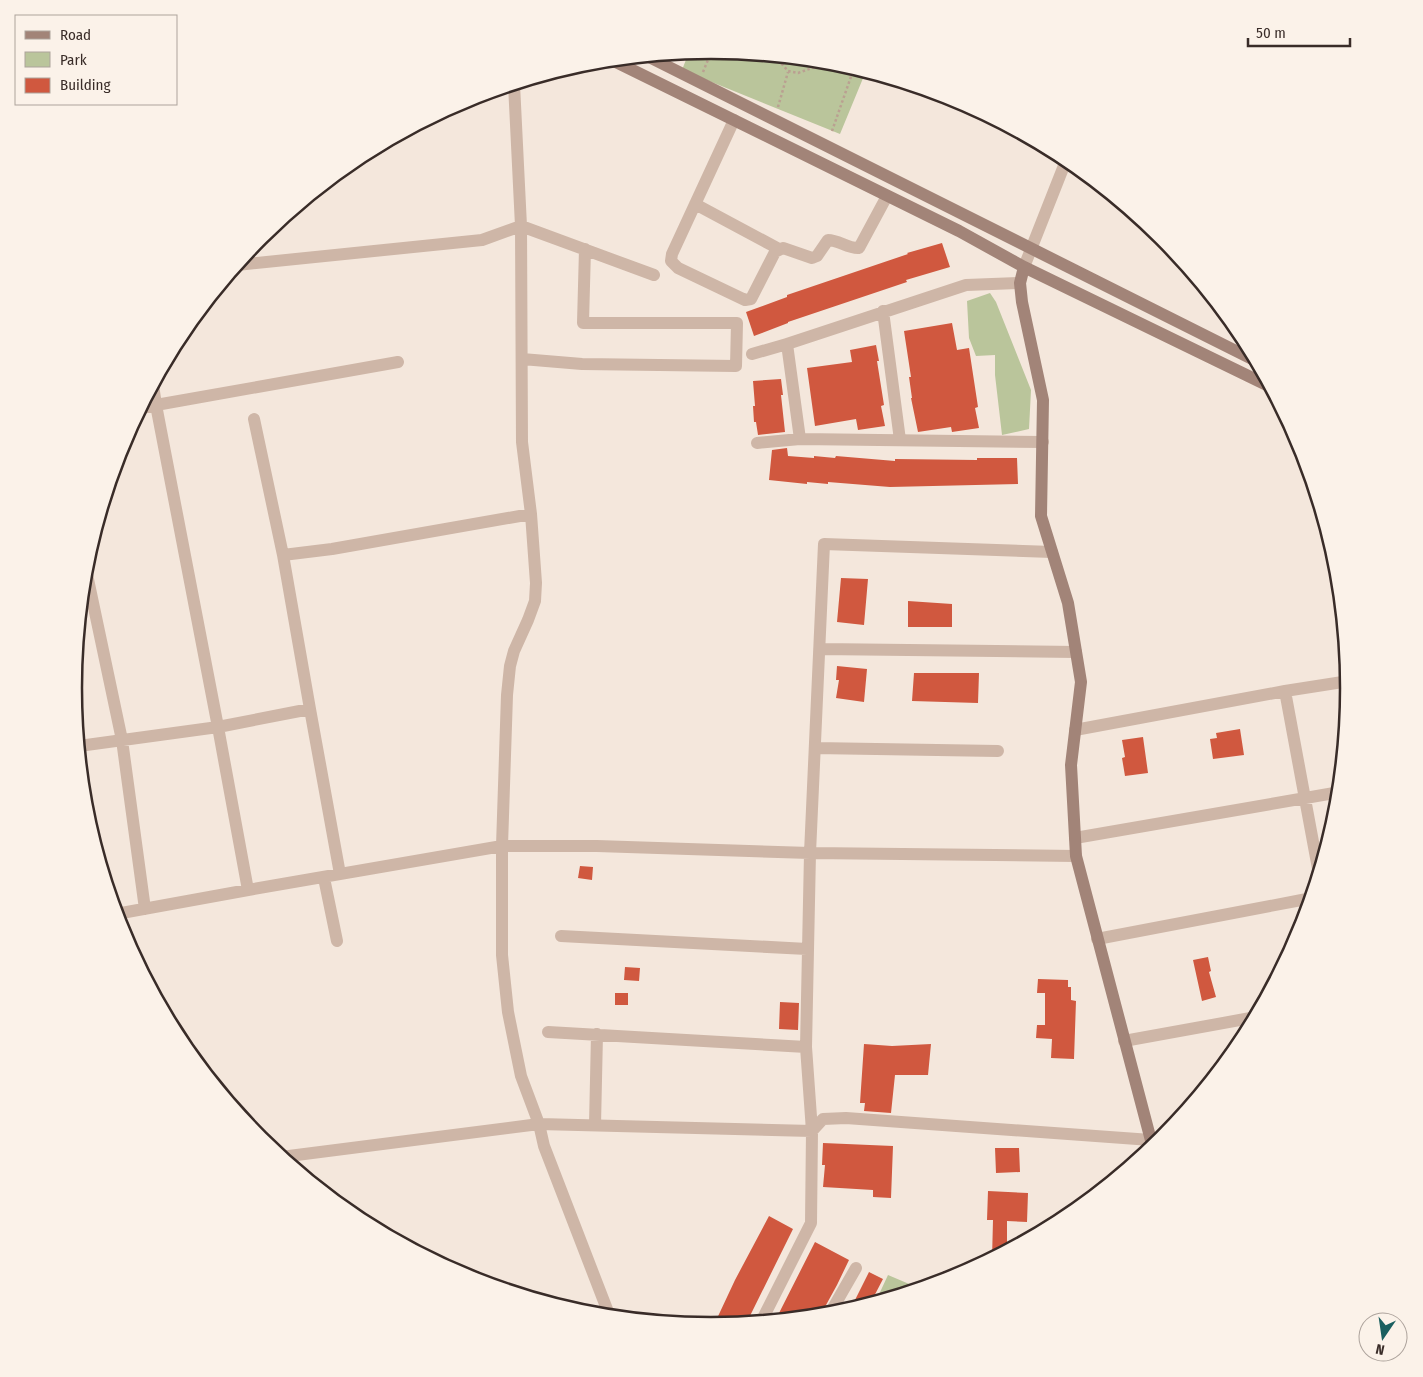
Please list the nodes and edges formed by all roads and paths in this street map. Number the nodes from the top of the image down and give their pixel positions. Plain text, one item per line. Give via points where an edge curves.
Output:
1 (708, 59) edge
2 (657, 61) edge
3 (781, 63) edge
4 (622, 65) edge
5 (814, 67) edge
6 (788, 71) junction
7 (851, 77) edge
8 (701, 78) dead end
9 (514, 90) edge
10 (778, 109) dead end
11 (734, 120) junction
12 (832, 131) dead end
13 (1064, 167) edge
14 (887, 196) junction
15 (695, 204) junction
16 (521, 226) junction
17 (1032, 248) junction
18 (780, 249) junction
19 (585, 250) junction
20 (246, 264) edge
21 (1024, 267) junction
22 (654, 274) dead end
23 (1020, 283) junction
24 (883, 311) junction
25 (787, 344) junction
26 (752, 354) dead end
27 (1245, 356) edge
28 (522, 359) junction
29 (398, 362) dead end
30 (1262, 384) edge
31 (155, 396) edge
32 (156, 405) junction
33 (149, 406) edge
34 (254, 419) dead end
35 (800, 439) junction
36 (900, 440) junction
37 (758, 442) dead end
38 (1043, 442) junction
39 (531, 514) junction
40 (1052, 552) junction
41 (283, 555) junction
42 (90, 589) edge
43 (820, 649) junction
44 (1076, 652) junction
45 (1341, 682) edge
46 (1285, 691) junction
47 (310, 709) junction
48 (218, 727) junction
49 (1075, 730) junction
50 (122, 740) junction
51 (84, 745) edge
52 (815, 748) junction
53 (998, 751) dead end
54 (1332, 793) edge
55 (1304, 797) junction
56 (1075, 838) junction
57 (502, 846) junction
58 (810, 853) junction
59 (1076, 856) junction
60 (1317, 862) edge
61 (340, 874) junction
62 (324, 878) junction
63 (248, 890) junction
64 (1305, 899) edge
65 (145, 909) junction
66 (124, 913) edge
67 (561, 936) dead end
68 (1097, 939) junction
69 (337, 941) dead end
70 (807, 949) junction
71 (1247, 1019) edge
72 (548, 1032) dead end
73 (597, 1034) junction
74 (1124, 1041) junction
75 (806, 1047) junction
76 (539, 1124) junction
77 (595, 1125) junction
78 (812, 1131) junction
79 (1151, 1140) edge
80 (1147, 1144) edge
81 (289, 1156) edge
82 (856, 1268) dead end
83 (834, 1306) edge
84 (607, 1309) edge
85 (763, 1316) edge

1 - 8 path
2 - 17 street
3 - 6 path
4 - 11 street
5 - 6 path via 798,73
6 - 10 path
7 - 12 path
9 - 16 street
11 - 14 street
11 - 15 street
13 - 17 street
14 - 18 street via 859,248 828,240 812,258
14 - 21 street
15 - 18 street
15 - 18 street via 672,254 671,261 678,268 745,300 754,295 775,252
16 - 19 street
16 - 20 street via 482,240
16 - 28 street
17 - 21 street
17 - 27 street
19 - 22 street
19 - 28 street via 583,323 737,323 736,366 582,364
21 - 23 street
21 - 30 street
23 - 24 street via 966,285
23 - 38 street via 1043,400
24 - 25 street
24 - 36 street
25 - 26 street
25 - 35 street
28 - 39 street via 522,442
29 - 32 street
31 - 32 street
32 - 33 street
32 - 48 street
34 - 41 street
35 - 36 street
35 - 37 street
36 - 38 street
38 - 40 street via 1041,516
39 - 41 street
39 - 57 street via 535,601 510,666
40 - 43 street via 824,544
40 - 44 street via 1068,603
41 - 47 street
42 - 50 street
43 - 44 street
43 - 52 street
44 - 49 street via 1081,682
45 - 46 street
46 - 49 street
46 - 55 street
47 - 48 street
47 - 61 street
48 - 50 street
48 - 63 street
49 - 56 street via 1071,765
50 - 51 street
50 - 65 street
52 - 53 street
52 - 58 street
54 - 55 street
55 - 56 street
55 - 60 street
56 - 59 street
57 - 58 street
57 - 61 street
57 - 76 street via 502,956 508,1012 522,1076
58 - 59 street
58 - 70 street
59 - 68 street
61 - 62 street
62 - 63 street
62 - 69 street
63 - 65 street
64 - 68 street
65 - 66 street
67 - 70 street
68 - 74 street
70 - 75 street
71 - 74 street
72 - 73 street
73 - 75 street
73 - 77 street
74 - 79 street
75 - 78 street
76 - 77 street
76 - 81 street
76 - 84 street via 544,1146
77 - 78 street
78 - 80 street via 823,1119 846,1118
78 - 85 street via 811,1223
82 - 83 street

